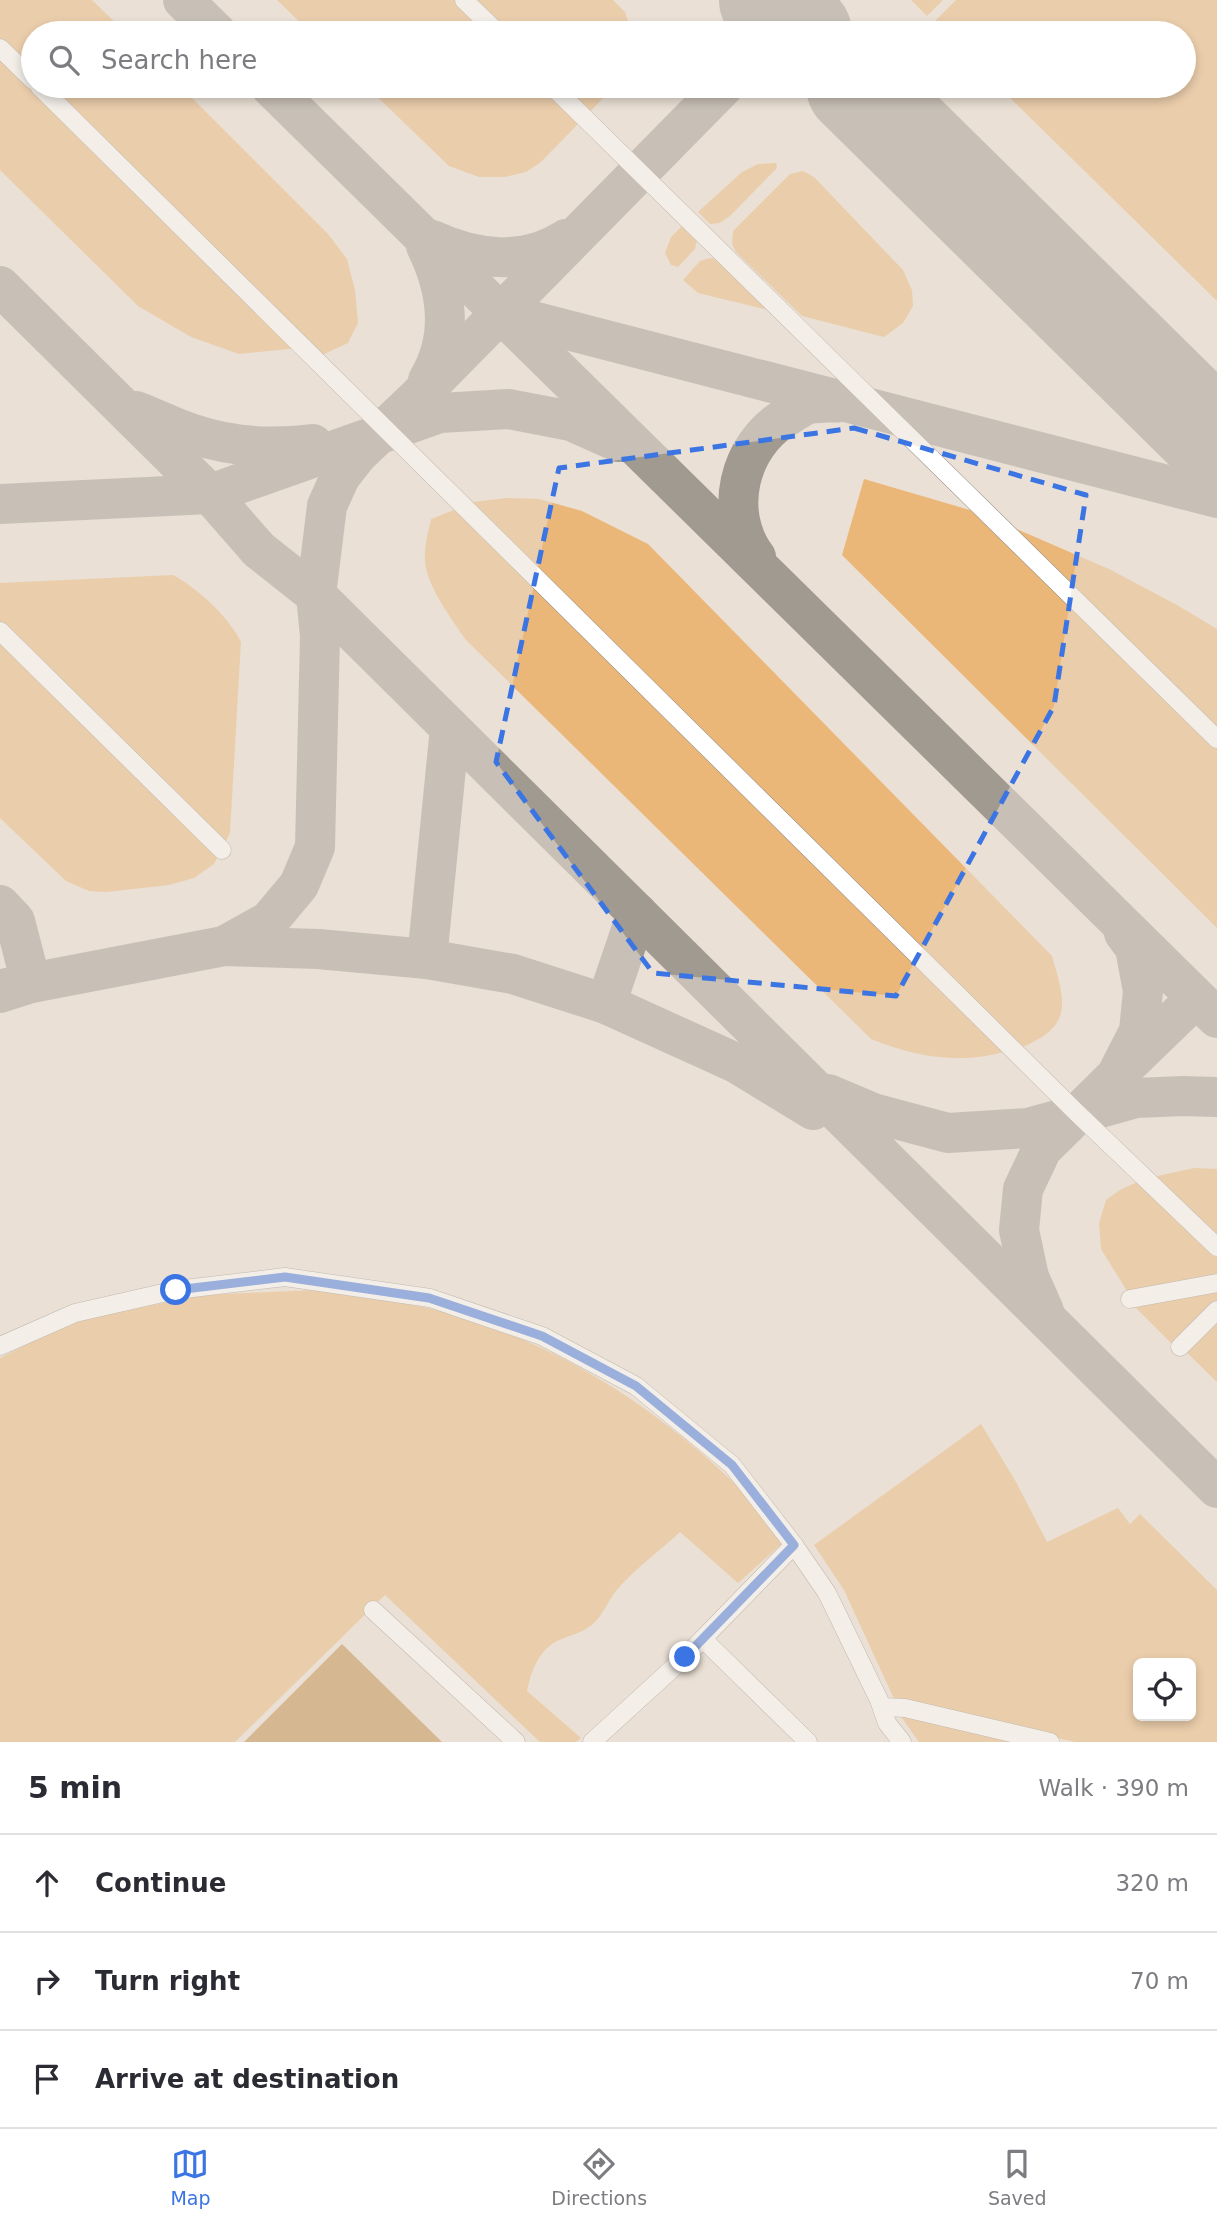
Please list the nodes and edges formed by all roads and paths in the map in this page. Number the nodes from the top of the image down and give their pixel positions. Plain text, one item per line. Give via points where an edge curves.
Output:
1 (464, 0) edge
2 (486, 21) edge
3 (0, 48) edge
4 (21, 68) edge
5 (51, 98) edge
6 (564, 98) edge
7 (0, 631) edge
8 (1217, 739) edge
9 (222, 850) dead end
10 (1217, 1247) edge
11 (1217, 1283) edge
12 (1130, 1298) dead end
13 (1217, 1310) edge
14 (0, 1346) edge
15 (1180, 1347) dead end
16 (794, 1545) junction
17 (373, 1610) dead end
18 (703, 1639) junction
19 (881, 1707) junction
20 (516, 1742) edge
21 (592, 1742) edge
22 (808, 1742) edge
23 (902, 1742) edge
24 (1050, 1742) edge

1 - 2 lane
3 - 4 lane
5 - 10 lane
6 - 8 lane
7 - 9 lane
11 - 12 lane
13 - 15 lane
14 - 16 lane via 75,1313 176,1290 285,1277 429,1298 542,1336 636,1386 732,1465
16 - 18 lane
16 - 19 lane via 827,1593
17 - 20 lane
18 - 21 lane
18 - 22 lane
19 - 23 lane
19 - 24 lane via 905,1708

